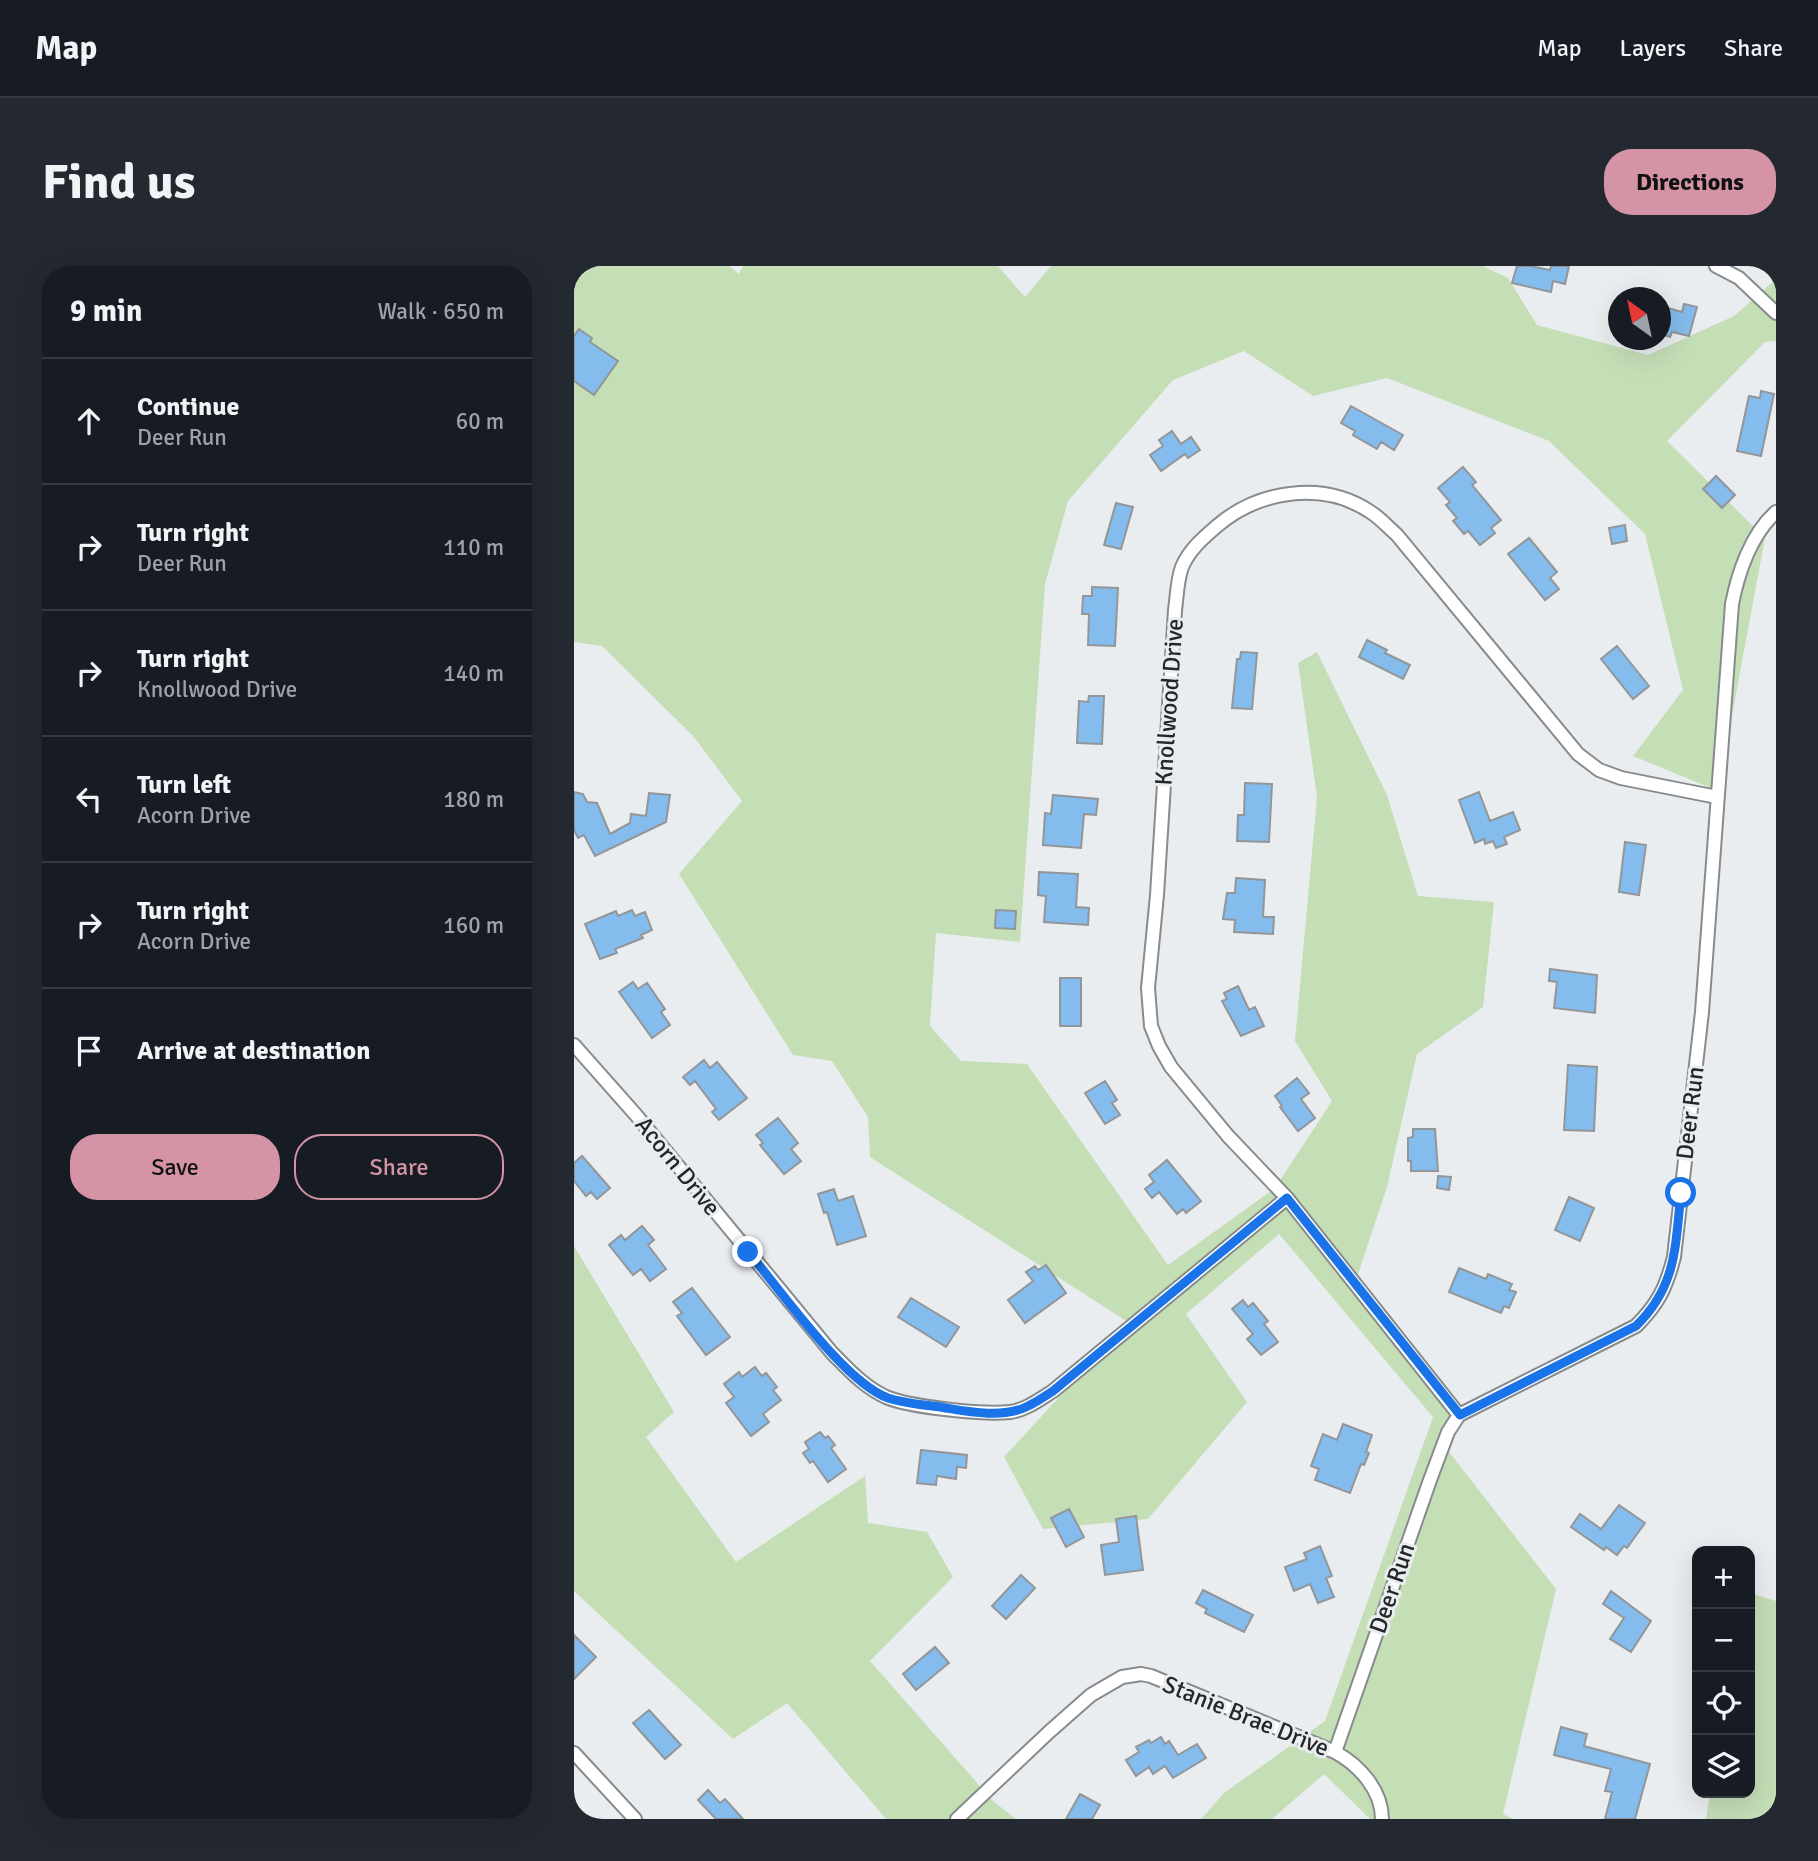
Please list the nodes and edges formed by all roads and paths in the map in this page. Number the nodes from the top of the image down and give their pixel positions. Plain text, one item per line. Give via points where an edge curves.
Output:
1 (1716, 266) edge
2 (1776, 313) edge
3 (1776, 512) edge
4 (1717, 797) junction
5 (574, 1045) edge
6 (1287, 1198) junction
7 (1460, 1415) junction
8 (1335, 1752) junction
9 (574, 1754) edge
10 (635, 1819) edge
11 (957, 1819) edge
12 (1382, 1819) edge

1 - 2 street via 1739,278
3 - 4 street, Deer Run via 1755,539 1736,582
4 - 6 street, Knollwood Drive via 1621,778 1599,770 1578,754 1397,534 1356,504 1307,493 1275,495 1223,521 1195,545 1181,568 1175,610 1149,1012 1158,1046 1171,1067
4 - 7 street, Deer Run via 1702,1012 1668,1282 1654,1309 1636,1326
5 - 6 street, Acorn Drive via 832,1353 862,1383 888,1398 965,1412 1025,1408 1053,1391
6 - 7 street, Knollwood Drive
7 - 8 street, Deer Run via 1448,1432 1430,1479
8 - 11 street, Stanie Brae Drive via 1151,1676 1122,1678 1091,1695
8 - 12 street, Stanie Brae Drive via 1351,1761 1368,1781 1380,1802
9 - 10 street

